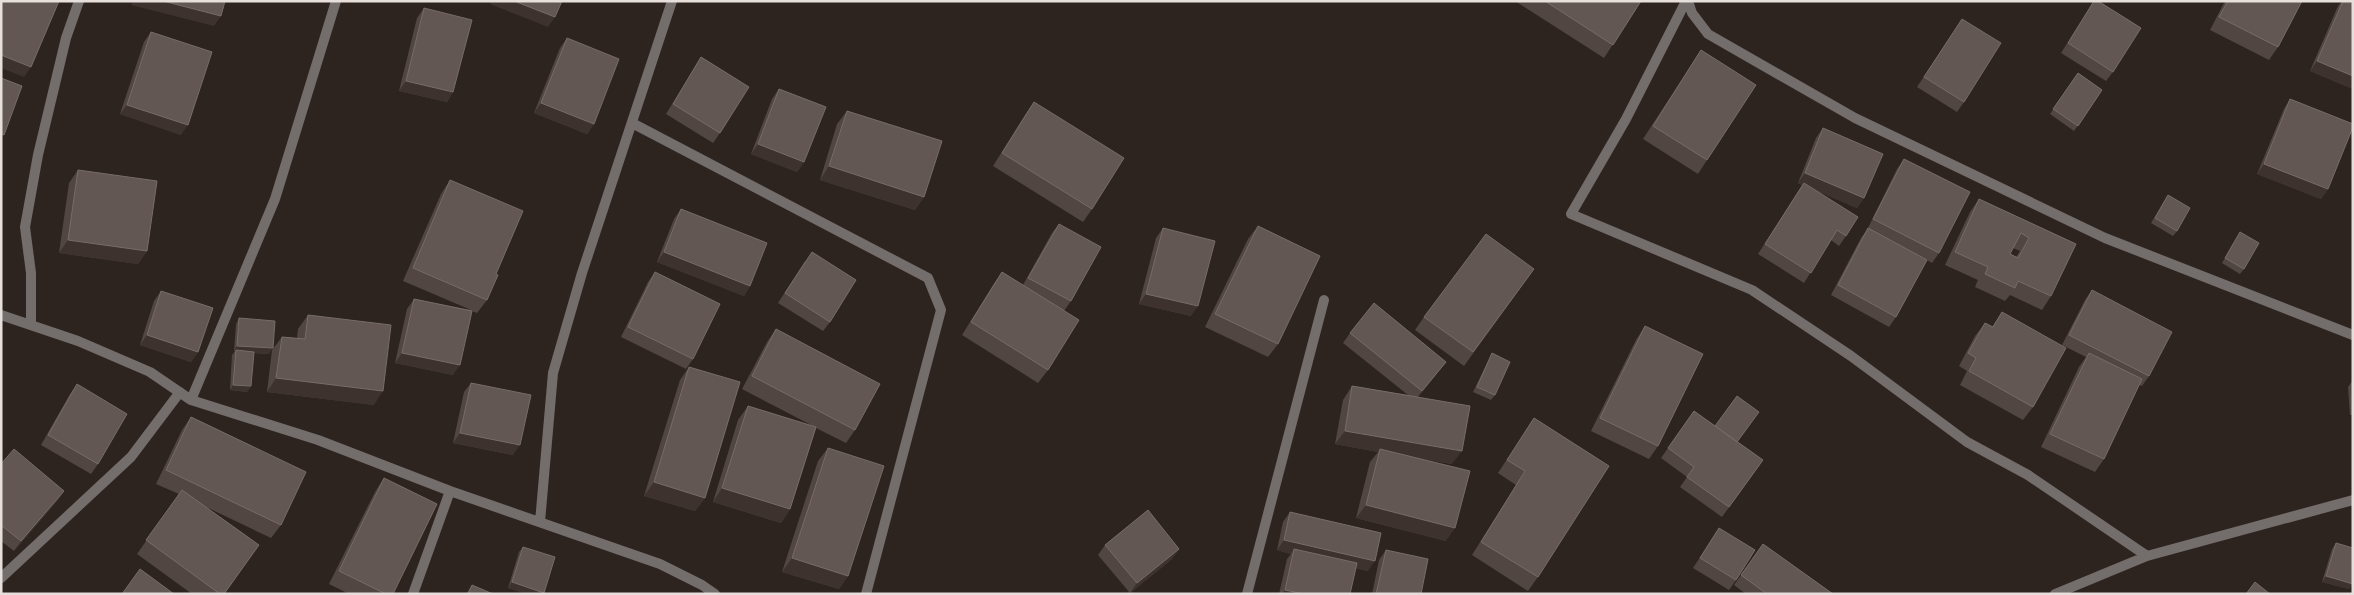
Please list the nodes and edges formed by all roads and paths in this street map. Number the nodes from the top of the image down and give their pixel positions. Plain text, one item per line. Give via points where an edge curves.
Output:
1 (79, 1) edge
2 (336, 1) edge
3 (672, 1) edge
4 (1687, 1) edge
5 (632, 123) junction
6 (1324, 300) dead end
7 (1, 315) edge
8 (31, 325) junction
9 (2353, 335) edge
10 (180, 392) junction
11 (191, 400) junction
12 (450, 491) junction
13 (2353, 500) edge
14 (540, 522) junction
15 (2147, 556) junction
16 (1, 578) edge
17 (414, 594) edge
18 (715, 594) edge
19 (866, 594) edge
20 (1247, 594) edge
21 (2055, 594) edge

1 - 8 street via 66,38 38,154 25,227 31,273
2 - 11 street via 275,199
3 - 5 street
4 - 9 street via 1708,34 1855,118 2105,238
4 - 15 street via 1626,120 1571,214 1752,290 1851,356 1967,442 2028,475
5 - 14 street via 553,373
5 - 19 street via 928,278 941,310
6 - 20 street
7 - 8 street
8 - 10 street via 150,372
10 - 11 street
10 - 16 street via 131,457
11 - 12 street via 318,440
12 - 14 street
12 - 17 street
13 - 15 street
14 - 18 street via 660,564
15 - 21 street

